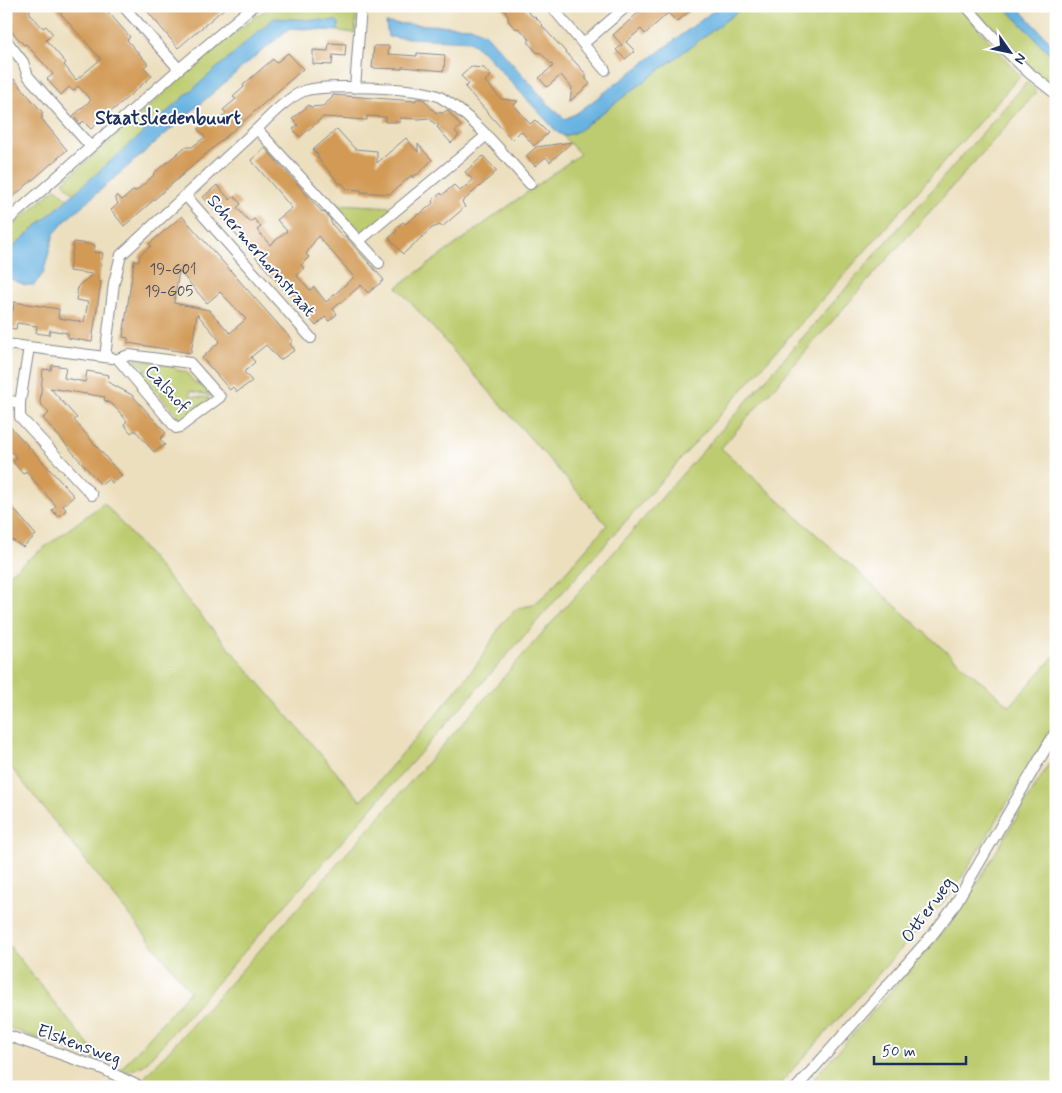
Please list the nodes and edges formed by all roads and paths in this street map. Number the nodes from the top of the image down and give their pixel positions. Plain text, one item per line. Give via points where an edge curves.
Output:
1 (123, 6) edge
2 (253, 6) edge
3 (361, 6) edge
4 (551, 6) edge
5 (627, 6) edge
6 (966, 6) edge
7 (6, 40) edge
8 (583, 44) junction
9 (179, 69) junction
10 (606, 70) dead end
11 (355, 88) junction
12 (1056, 94) edge
13 (257, 129) junction
14 (487, 135) junction
15 (91, 147) junction
16 (530, 184) dead end
17 (186, 196) junction
18 (6, 222) edge
19 (359, 241) junction
20 (379, 263) dead end
21 (311, 338) dead end
22 (6, 344) edge
23 (29, 348) junction
24 (105, 357) junction
25 (118, 359) junction
26 (6, 400) edge
27 (20, 403) junction
28 (92, 495) dead end
29 (1056, 731) edge
30 (6, 1035) edge
31 (140, 1087) edge
32 (797, 1087) edge

1 - 9 street
2 - 9 street
3 - 11 street
4 - 8 street
5 - 8 street
6 - 12 street via 1005,50
7 - 15 street via 23,62 28,76
8 - 10 street
9 - 15 street
11 - 13 street, Schermerhornstraat via 304,91 278,108
11 - 14 street, Schermerhornstraat via 418,90 438,96
13 - 17 street, Schermerhornstraat
13 - 19 street
14 - 16 street, Schermerhornstraat
14 - 19 street
15 - 18 street
17 - 21 street, Schermerhornstraat
17 - 24 street, Schermerhornstraat via 121,255 114,283
19 - 20 street
22 - 23 street, Calshof
23 - 24 street, Calshof
23 - 27 street
24 - 25 street, Calshof
25 - 25 street, Calshof via 176,428 220,397 190,363 129,355
26 - 27 street
27 - 28 street via 20,417
29 - 32 street, Otterweg via 953,908
30 - 31 street, Elskensweg via 103,1069

